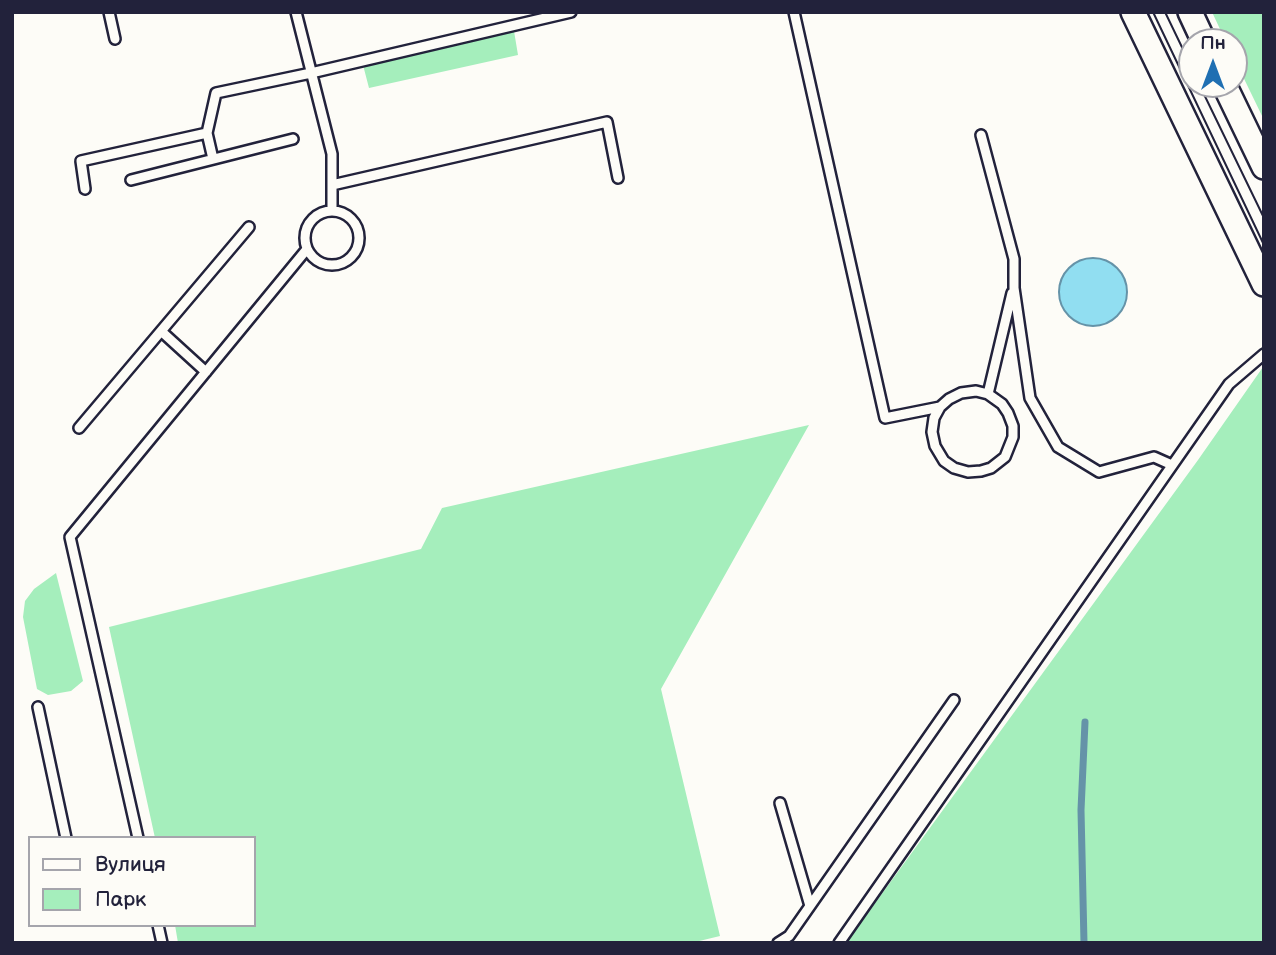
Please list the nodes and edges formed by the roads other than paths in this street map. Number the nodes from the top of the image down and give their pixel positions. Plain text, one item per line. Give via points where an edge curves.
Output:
1 (109, 12) edge
2 (296, 12) edge
3 (571, 12) edge
4 (794, 12) edge
5 (1133, 12) edge
6 (1190, 12) edge
7 (1197, 28) edge
8 (115, 39) dead end
9 (311, 73) junction
10 (1231, 98) edge
11 (207, 133) junction
12 (981, 135) dead end
13 (293, 139) dead end
14 (213, 159) junction
15 (1264, 167) edge
16 (618, 178) dead end
17 (131, 180) dead end
18 (332, 186) junction
19 (85, 188) dead end
20 (332, 210) junction
21 (248, 227) dead end
22 (307, 249) junction
23 (1264, 284) edge
24 (1014, 288) junction
25 (161, 331) junction
26 (1264, 354) edge
27 (206, 372) junction
28 (988, 394) junction
29 (940, 407) junction
30 (79, 428) dead end
31 (1172, 465) junction
32 (954, 700) dead end
33 (38, 708) dead end
34 (780, 803) dead end
35 (66, 836) edge
36 (138, 836) edge
37 (810, 906) junction
38 (778, 943) edge
39 (839, 943) edge

1 - 8 lane
2 - 9 lane
3 - 9 lane
4 - 29 lane via 885,418
5 - 23 street
6 - 7 street
9 - 11 lane via 216,93
9 - 18 lane via 332,154
10 - 15 street
11 - 14 lane
11 - 19 lane via 80,162
12 - 24 lane via 1014,259
13 - 14 lane
14 - 17 lane
16 - 18 lane via 607,122
18 - 20 lane
20 - 22 lane via 310,221
20 - 22 lane via 350,216 358,226 355,254 333,265 315,259
21 - 25 lane
22 - 27 lane
24 - 28 lane
24 - 31 lane via 1030,398 1058,447 1100,472 1154,457
25 - 27 lane
25 - 30 lane
26 - 31 lane via 1229,384
27 - 36 lane via 70,537
28 - 29 lane via 961,393
28 - 29 lane via 1009,413 1013,437 1005,457 981,471 954,468 939,454 932,432
31 - 39 lane
32 - 37 lane
33 - 35 lane
34 - 37 lane
37 - 38 lane via 789,936

